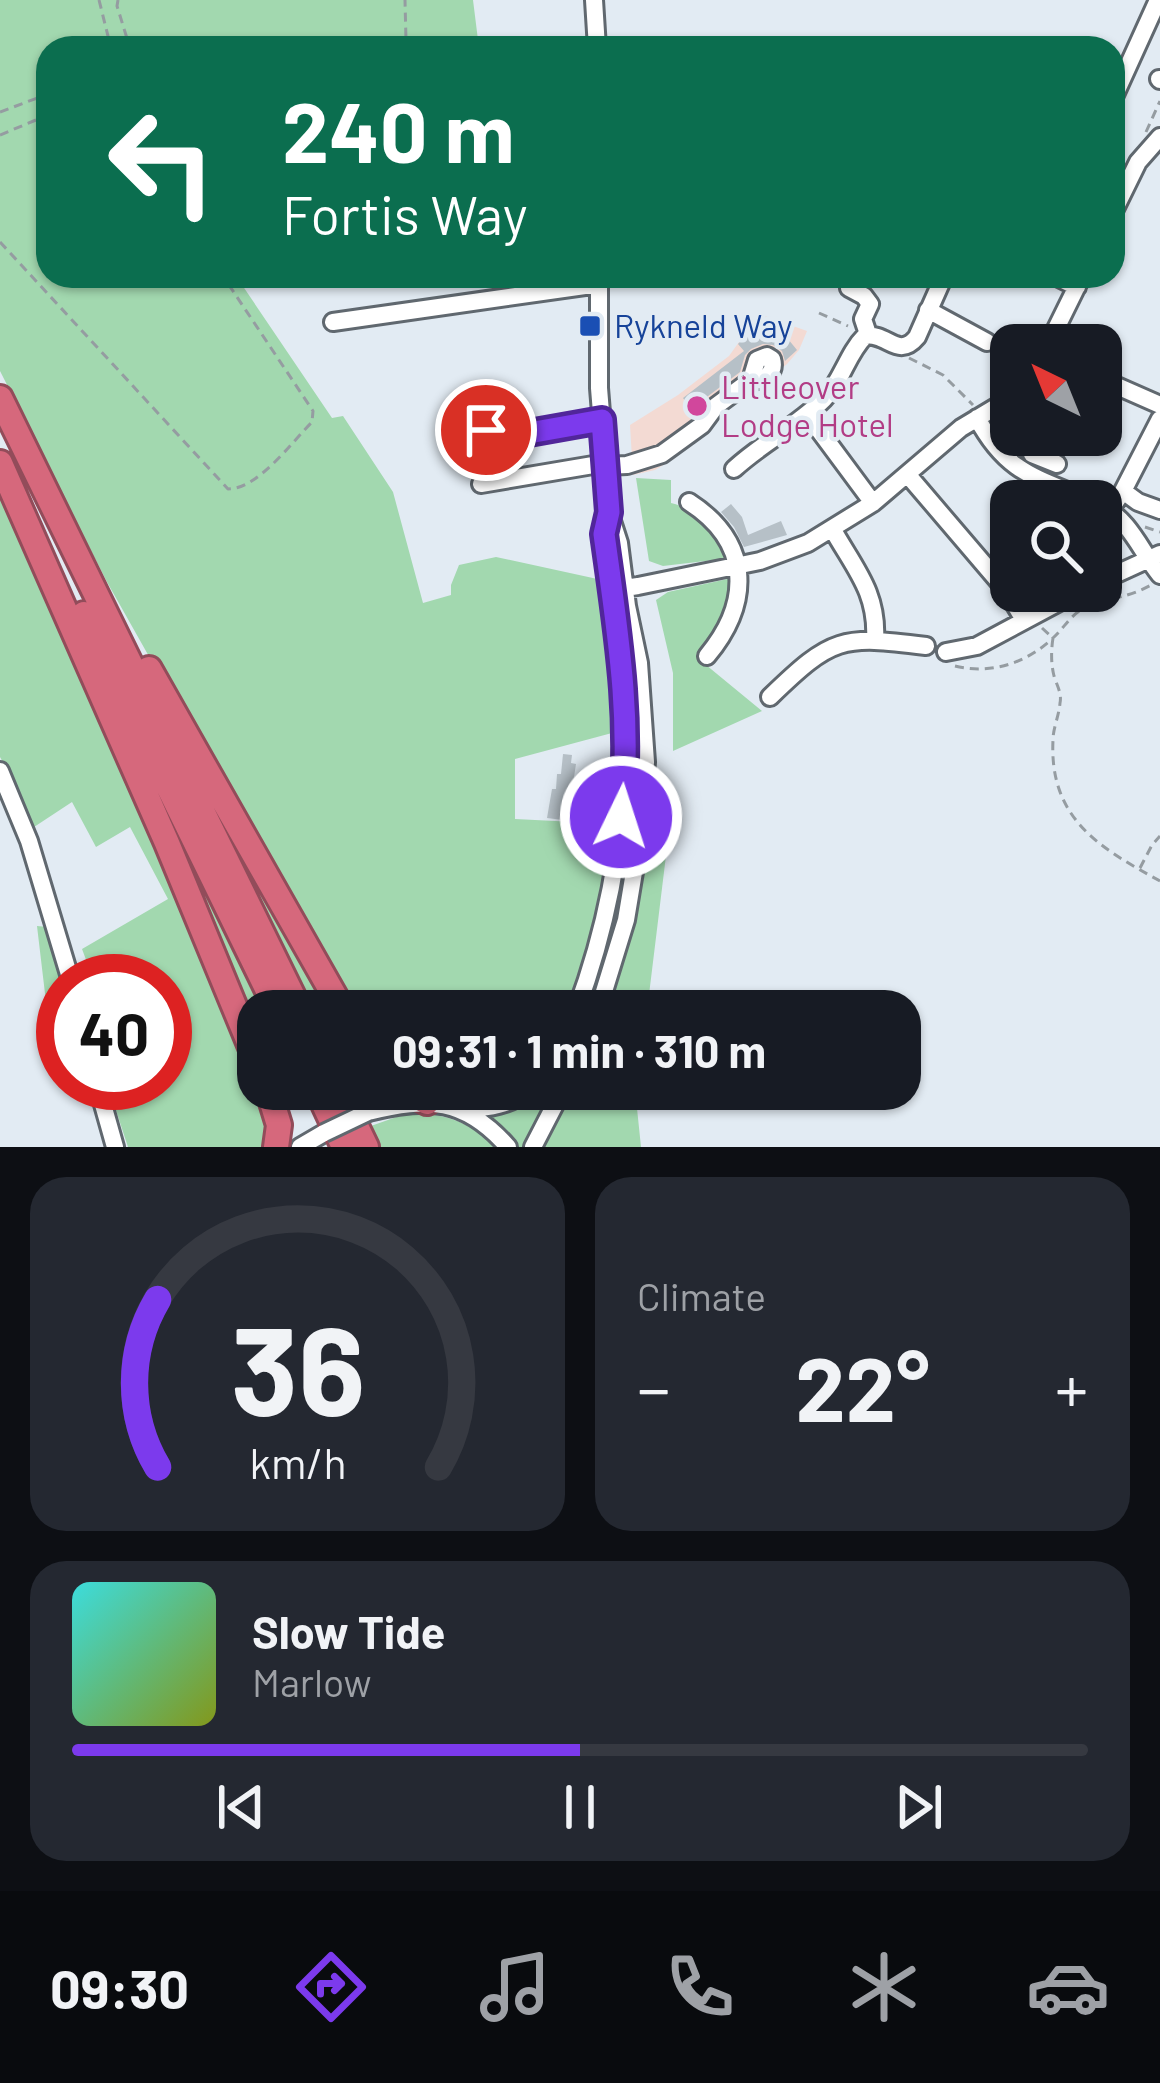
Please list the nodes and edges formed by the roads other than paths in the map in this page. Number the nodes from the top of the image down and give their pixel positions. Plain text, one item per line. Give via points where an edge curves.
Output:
1 (594, 0) edge
2 (1158, 0) edge
3 (596, 36) edge
4 (1125, 74) edge
5 (1160, 136) edge
6 (1125, 189) edge
7 (548, 288) edge
8 (598, 288) edge
9 (851, 288) edge
10 (938, 288) edge
11 (1076, 288) edge
12 (928, 310) junction
13 (333, 322) dead end
14 (1058, 324) edge
15 (866, 335) junction
16 (987, 341) dead end
17 (751, 380) dead end
18 (1122, 388) edge
19 (0, 398) edge
20 (1160, 405) edge
21 (990, 411) edge
22 (807, 414) junction
23 (980, 417) junction
24 (1160, 419) edge
25 (602, 420) junction
26 (494, 425) dead end
27 (0, 442) edge
28 (0, 463) edge
29 (606, 465) junction
30 (734, 469) dead end
31 (907, 474) junction
32 (1063, 480) edge
33 (481, 484) dead end
34 (1123, 491) joint
35 (689, 502) dead end
36 (873, 503) junction
37 (1160, 510) edge
38 (1122, 523) edge
39 (833, 530) junction
40 (70, 540) junction
41 (1151, 564) edge
42 (738, 566) junction
43 (1122, 574) edge
44 (662, 579) junction
45 (619, 582) junction
46 (1040, 612) edge
47 (1033, 616) junction
48 (632, 626) junction
49 (876, 640) junction
50 (926, 646) dead end
51 (946, 652) dead end
52 (707, 656) dead end
53 (770, 697) dead end
54 (625, 760) junction
55 (646, 762) junction
56 (0, 771) edge
57 (621, 817) junction
58 (641, 819) junction
59 (63, 954) edge
60 (268, 990) edge
61 (290, 990) edge
62 (331, 990) edge
63 (582, 990) edge
64 (604, 990) edge
65 (237, 1013) edge
66 (105, 1110) edge
67 (274, 1110) edge
68 (324, 1110) edge
69 (348, 1110) edge
70 (376, 1110) edge
71 (461, 1110) edge
72 (552, 1110) edge
73 (334, 1140) edge
74 (115, 1147) edge
75 (276, 1147) edge
76 (300, 1147) edge
77 (366, 1147) edge
78 (508, 1147) edge
79 (533, 1147) edge

1 - 3 street
2 - 4 street
5 - 6 street
7 - 13 street
8 - 25 street
9 - 15 street via 870,304
10 - 12 street
11 - 14 street
12 - 15 street via 909,346
12 - 16 street
15 - 22 street
17 - 29 street via 662,454
18 - 20 street
19 - 40 highway
21 - 23 street
22 - 30 street
22 - 36 street
23 - 31 street
23 - 32 street via 1006,460 1040,463
24 - 34 street
25 - 26 street via 512,436
25 - 29 street
27 - 60 highway
28 - 65 highway
29 - 33 street
29 - 45 street
31 - 36 street
31 - 47 street
34 - 37 street
35 - 42 street via 725,534
36 - 39 street
38 - 41 street
39 - 42 street
39 - 49 street via 867,586
40 - 61 highway
40 - 62 highway
41 - 43 street
42 - 44 street
42 - 52 street via 732,622
44 - 45 street via 640,573
44 - 48 street
45 - 48 street
45 - 54 street
46 - 47 street
47 - 51 street via 977,646
48 - 55 street
49 - 50 street
49 - 53 street via 837,643
54 - 55 street
54 - 57 street
55 - 58 street
56 - 59 street
57 - 58 street
57 - 63 street
58 - 64 street via 626,920
66 - 74 street
67 - 75 highway
68 - 73 highway
69 - 77 highway
70 - 73 street, bridge
71 - 78 street
72 - 79 street
73 - 76 street

